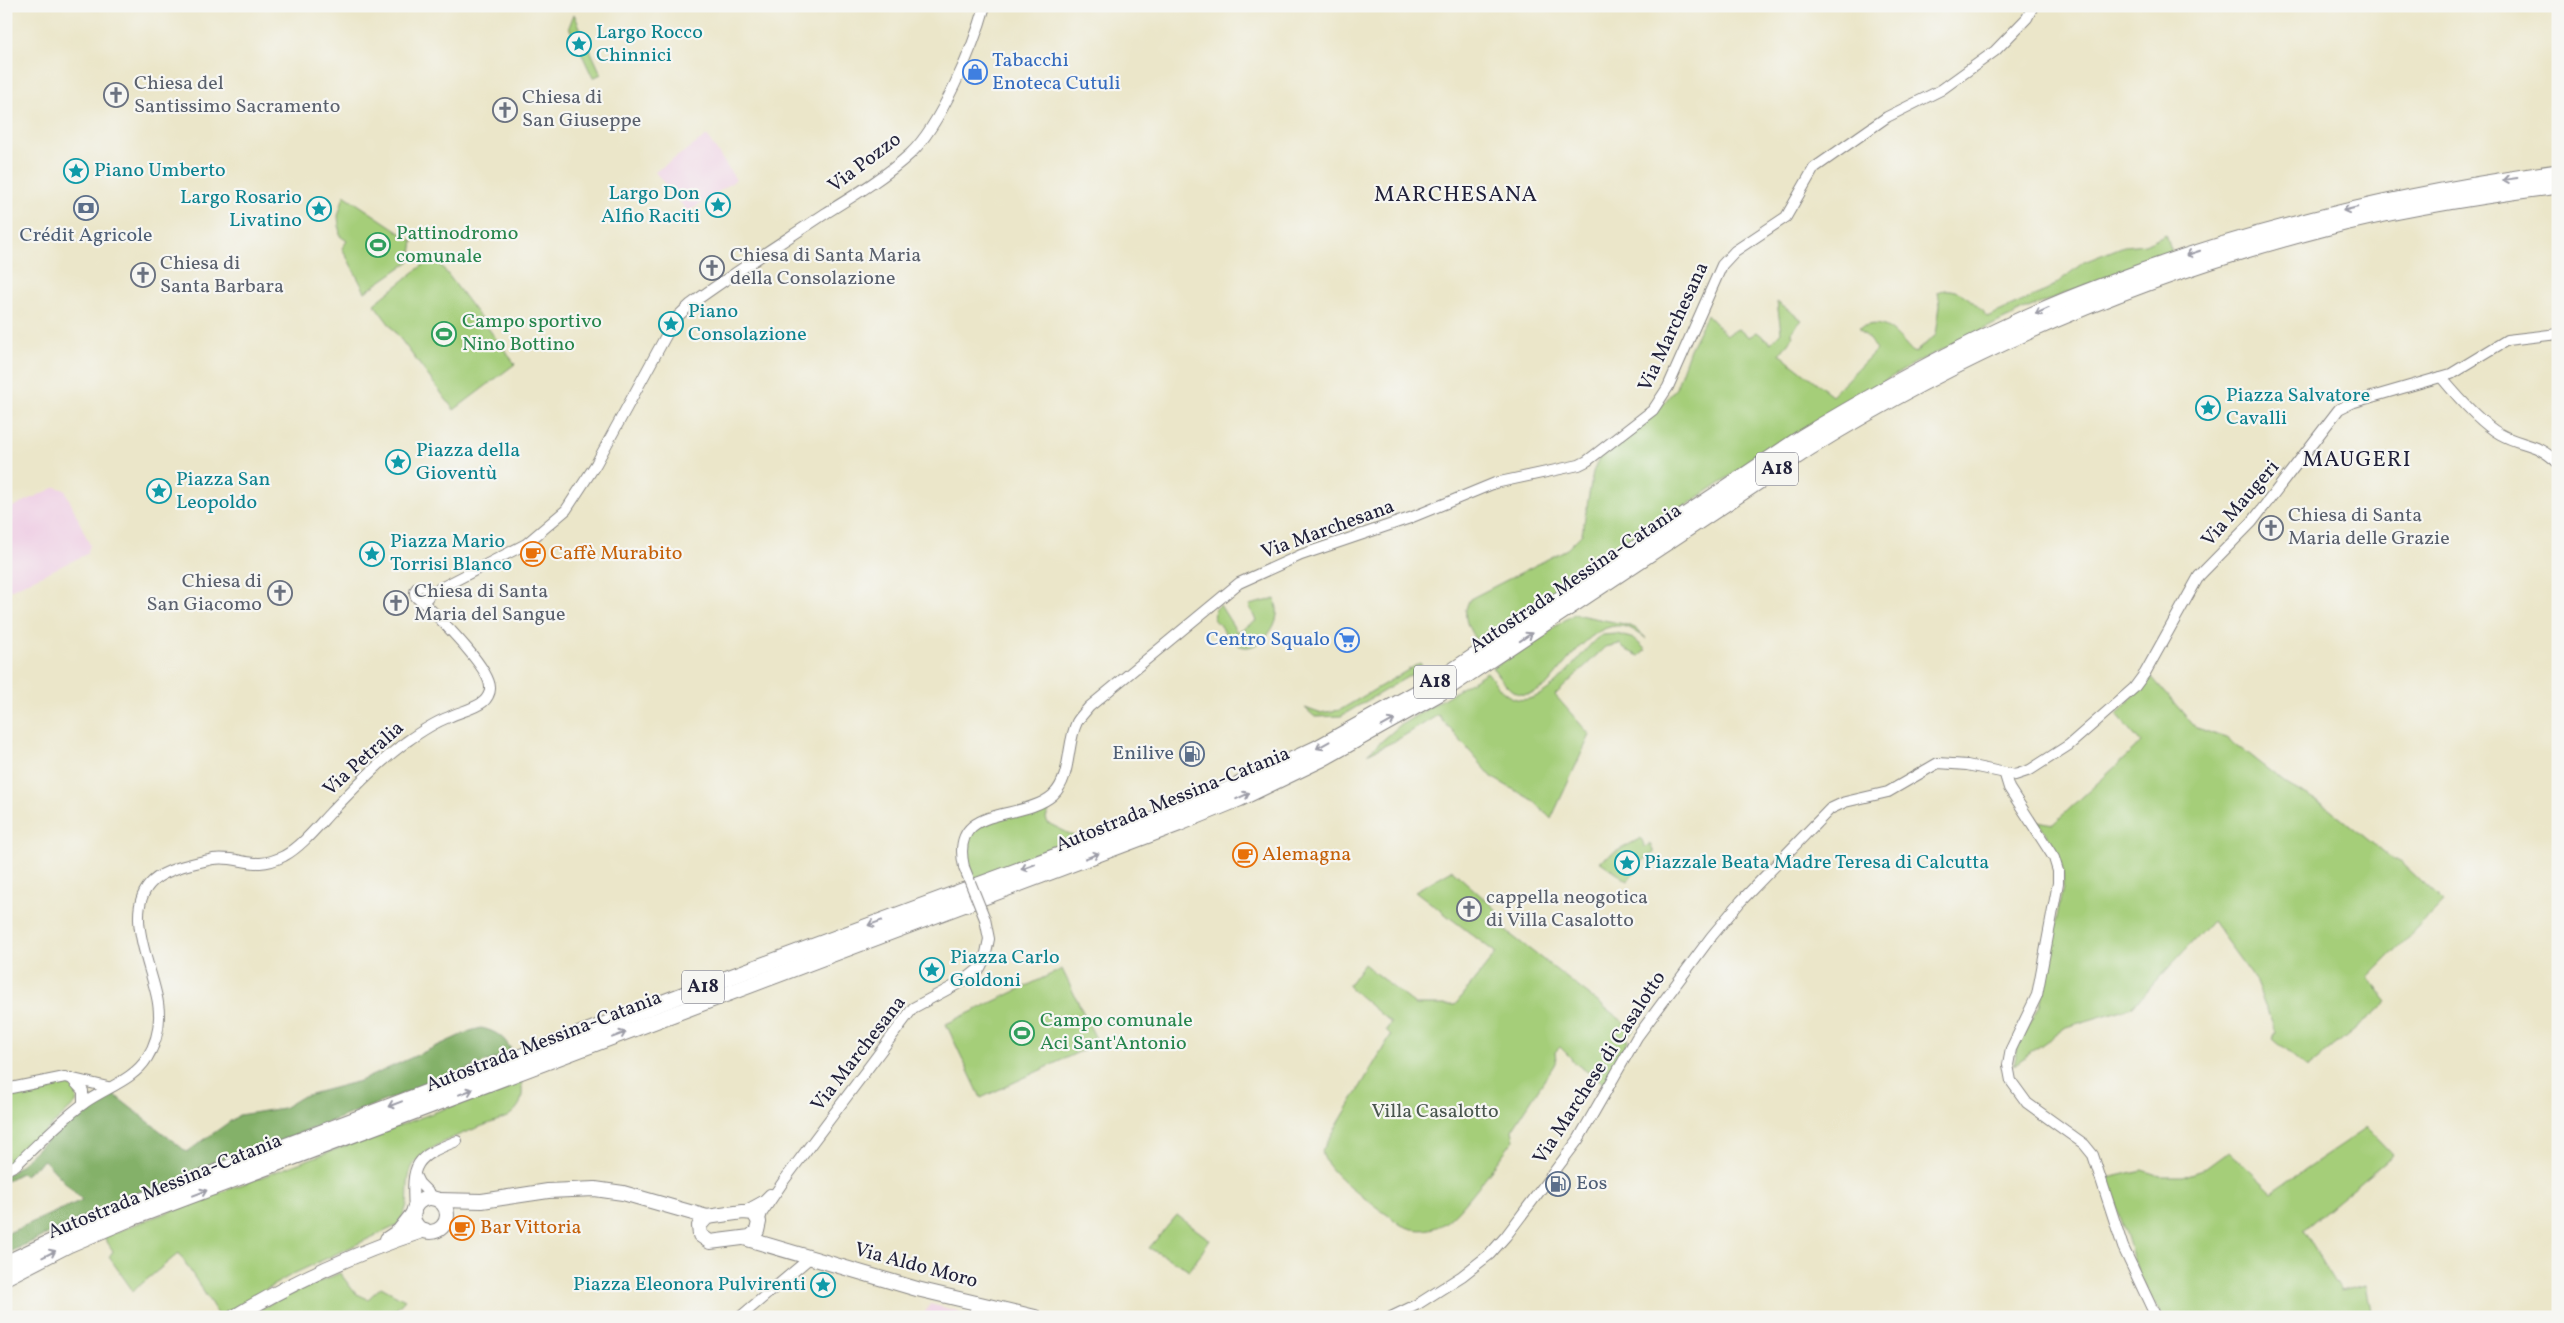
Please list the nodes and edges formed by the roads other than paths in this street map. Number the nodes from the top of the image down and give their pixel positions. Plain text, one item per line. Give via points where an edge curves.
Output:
1 (985, 6) edge
2 (2033, 6) edge
3 (2558, 172) edge
4 (2558, 186) edge
5 (2558, 334) edge
6 (2458, 370) junction
7 (2441, 377) junction
8 (2461, 397) junction
9 (2558, 464) edge
10 (444, 622) joint
11 (2005, 775) junction
12 (70, 1077) junction
13 (108, 1088) junction
14 (6, 1089) edge
15 (83, 1104) junction
16 (457, 1141) dead end
17 (6, 1170) edge
18 (414, 1172) junction
19 (785, 1180) junction
20 (437, 1199) junction
21 (482, 1201) junction
22 (657, 1204) junction
23 (414, 1211) junction
24 (743, 1212) junction
25 (706, 1217) junction
26 (446, 1220) junction
27 (759, 1224) junction
28 (425, 1230) junction
29 (700, 1232) junction
30 (744, 1238) junction
31 (376, 1246) junction
32 (789, 1249) junction
33 (811, 1256) junction
34 (6, 1263) edge
35 (6, 1277) edge
36 (980, 1304) junction
37 (234, 1317) edge
38 (740, 1317) edge
39 (970, 1317) edge
40 (1035, 1317) edge
41 (1391, 1317) edge
42 (2156, 1317) edge

1 - 10 street, Via Pozzo via 976,38 944,103 911,154 849,199 729,276 675,320 596,464 566,510 526,544 426,594
2 - 19 street, Via Marchesana, bridge via 1995,51 1941,90 1887,117 1822,160 1808,175 1786,217 1727,259 1716,277 1668,388 1641,421 1587,461 1495,483 1410,518 1301,555 1239,583 1089,707 1076,724 1059,788 1036,805 987,818 972,825 966,833 961,849 964,866 984,919 988,944 980,968 965,980 913,1008
3 -> 34 highway, Autostrada Messina-Catania / A18 via 2450,188 2305,220 2168,261 2045,309 1976,340 1863,400 1802,437 1434,683 1317,748 1234,787 127,1206
35 -> 4 highway, Autostrada Messina-Catania / A18 via 68,1245 132,1218 1239,799 1322,759 1440,693 1810,447 1870,411 1982,352 2050,321 2174,273 2318,230 2451,201
5 - 6 street, Via Maugeri via 2507,340
6 - 7 street, Via Maugeri
6 - 8 street via 2456,383
7 - 8 street
7 - 11 street, Via Maugeri via 2339,409 2256,518 2199,576 2134,688 2069,745 2030,770 2015,776
8 - 9 street via 2483,423 2540,448
10 - 13 street, Via Petralia via 489,678 488,697 432,724 397,749 292,850 270,862 251,864 214,859 161,875 149,886 140,900 138,912 158,1004 158,1031 143,1064
11 - 41 street, Via Marchese di Casalotto via 1967,765 1938,763 1888,792 1837,805 1821,817 1728,915 1637,1037 1578,1140 1506,1236 1490,1254 1462,1276
11 - 42 street via 2009,788 2054,858 2058,871 2037,995 2011,1048 2008,1065 2011,1081 2027,1103 2074,1136 2093,1155 2123,1247
12 - 13 street
12 - 14 street via 50,1078
12 - 15 street via 83,1091
13 - 15 street
15 - 17 street via 16,1165
16 - 18 street via 425,1155
18 - 20 street via 419,1183
18 - 23 street
19 - 24 street via 763,1201
19 - 27 street via 762,1213
20 - 21 main road
20 - 23 main road via 422,1200
20 - 26 main road via 446,1209
21 - 22 main road via 577,1188 604,1189
21 - 26 main road
22 - 25 main road
22 - 29 main road
23 - 28 main road via 416,1223
23 - 31 main road via 399,1231
24 - 25 main road
24 - 27 main road via 754,1213
25 - 29 main road
26 - 28 main road via 438,1230
27 - 30 main road via 754,1235
27 - 32 main road via 767,1237
28 - 31 main road
29 - 30 main road via 710,1242
30 - 32 main road
31 - 37 main road via 288,1287
32 - 33 main road, Via Aldo Moro
33 - 36 main road, Via Aldo Moro via 861,1273
33 - 38 street
36 - 39 street
36 - 40 main road, Via Aldo Moro

